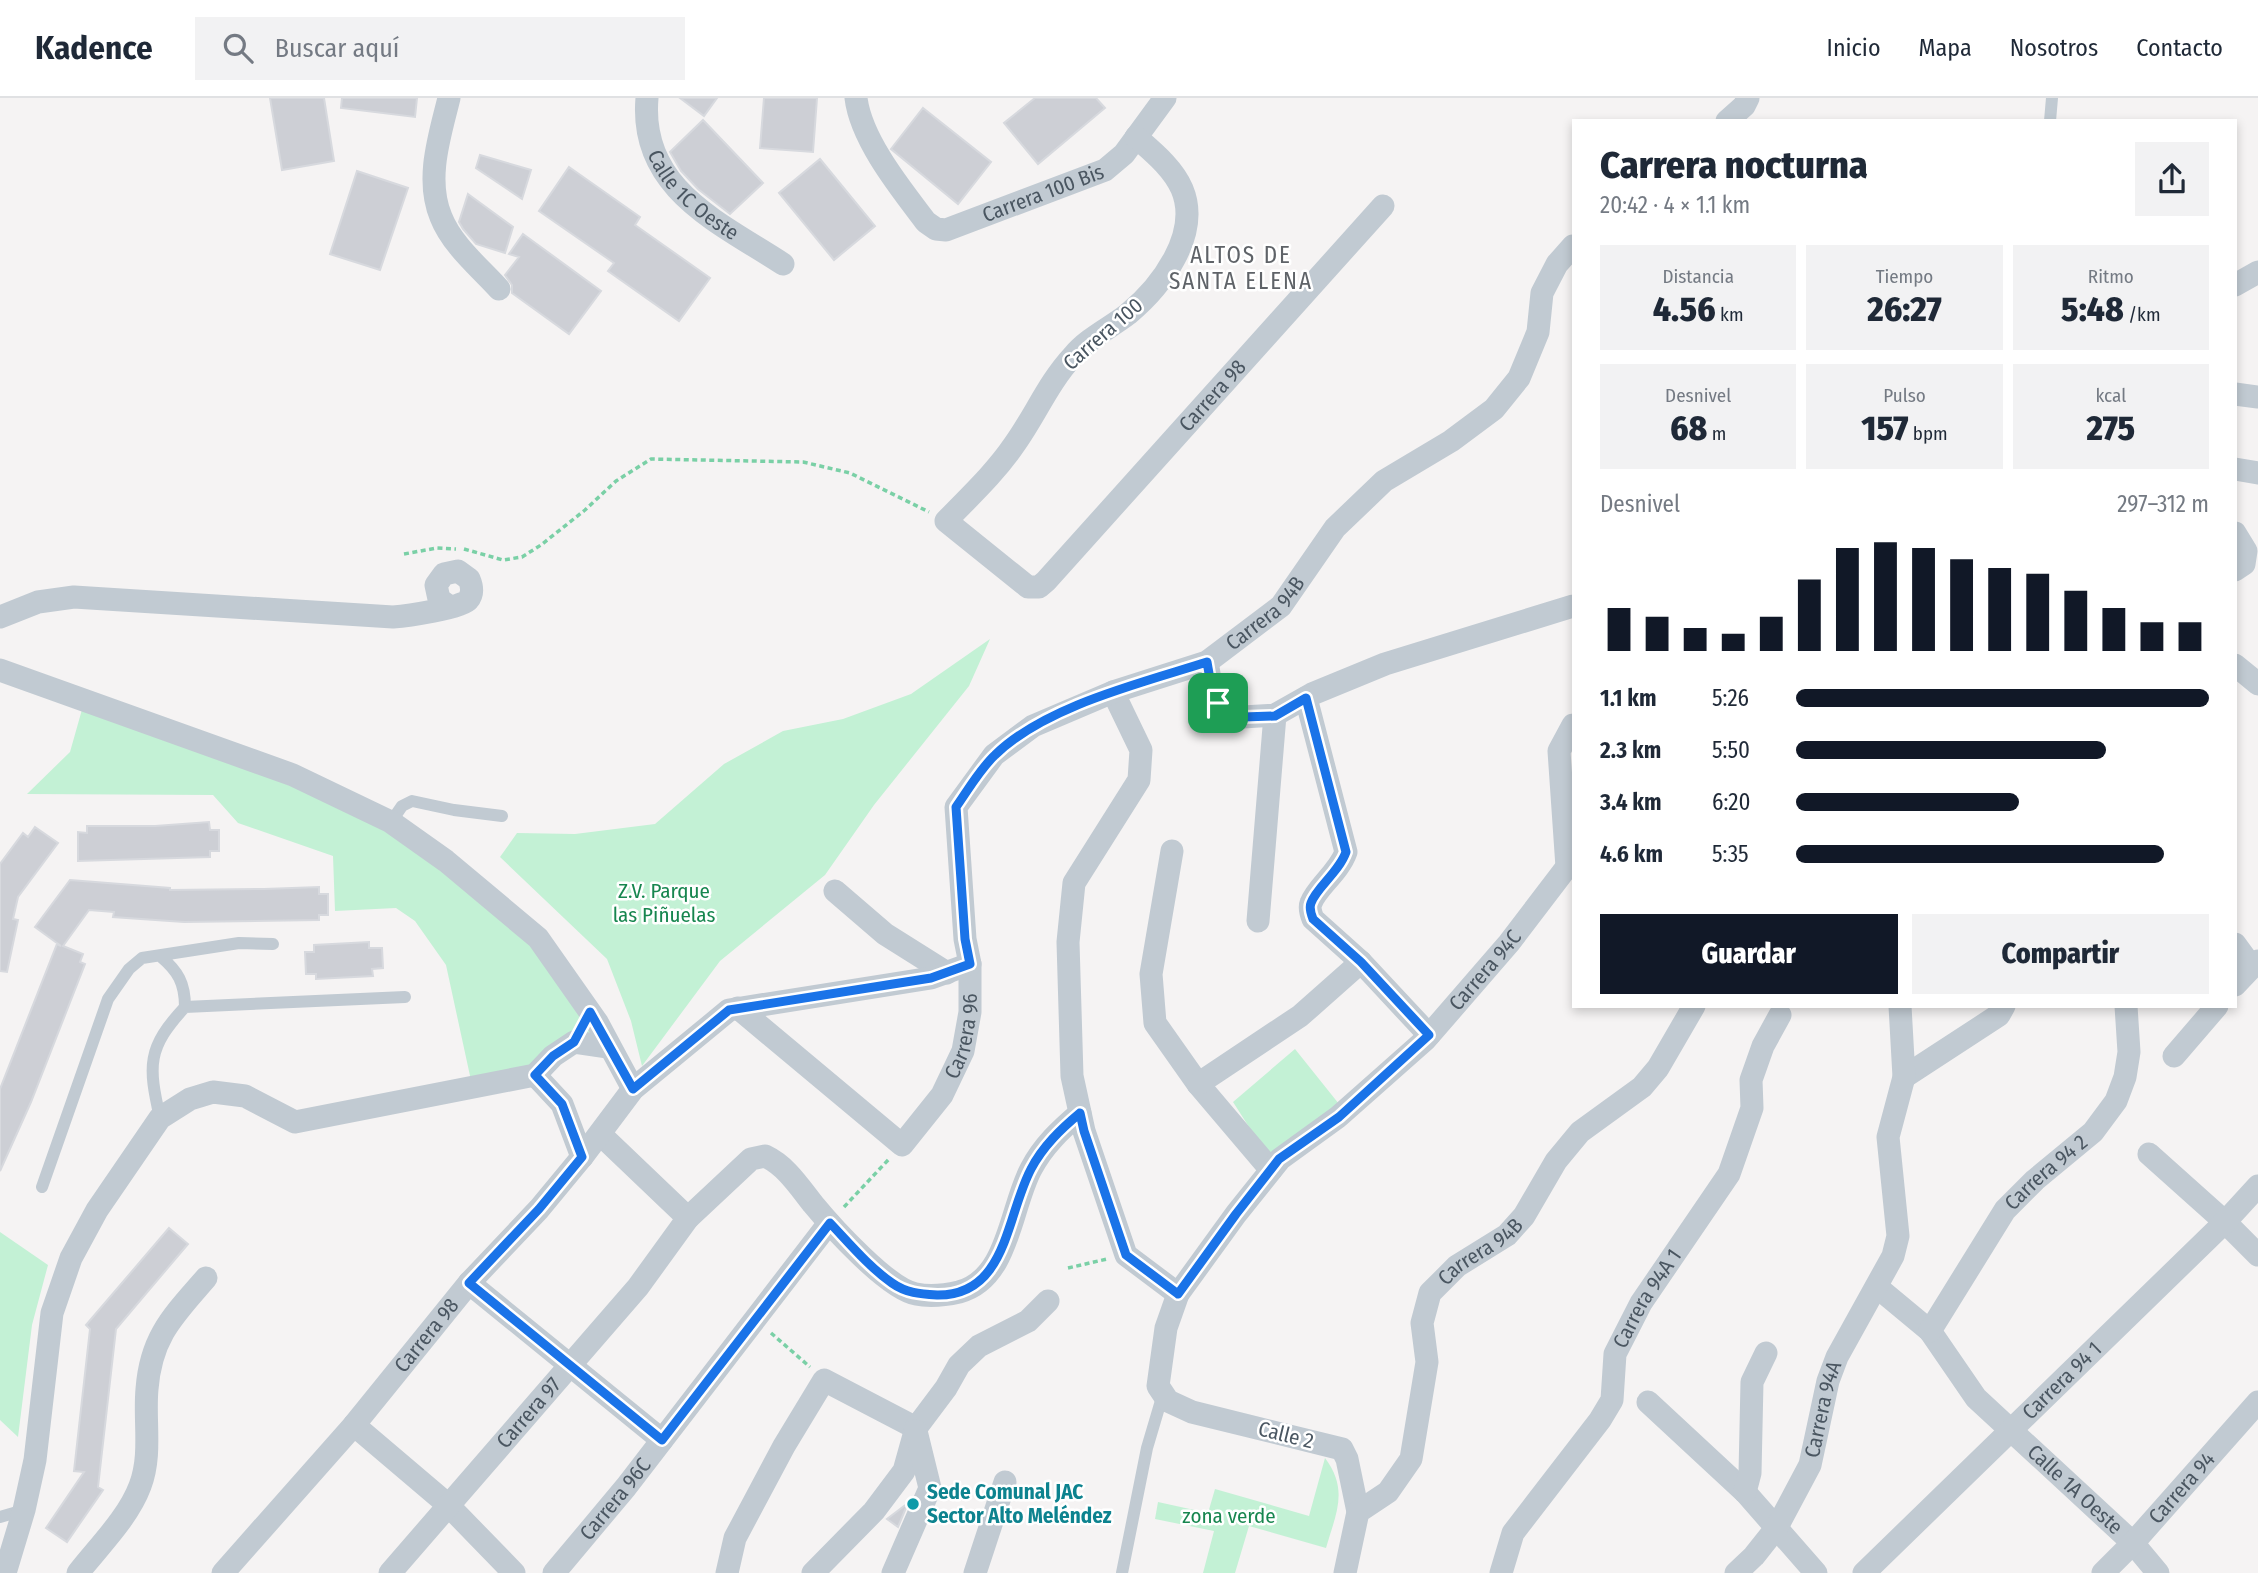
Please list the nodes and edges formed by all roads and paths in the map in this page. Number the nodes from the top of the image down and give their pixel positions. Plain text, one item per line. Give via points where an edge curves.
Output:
1 (449, 98) edge
2 (647, 98) edge
3 (856, 98) edge
4 (1164, 98) edge
5 (2052, 98) edge
6 (2050, 119) edge
7 (1136, 136) junction
8 (1383, 206) dead end
9 (1572, 247) edge
10 (783, 264) dead end
11 (2258, 272) edge
12 (2237, 284) edge
13 (499, 289) dead end
14 (2237, 394) edge
15 (2258, 397) edge
16 (2237, 469) edge
17 (2258, 473) edge
18 (946, 521) junction
19 (2237, 536) edge
20 (404, 554) dead end
21 (2237, 569) edge
22 (1572, 606) edge
23 (450, 607) dead end
24 (0, 617) edge
25 (1207, 662) junction
26 (2237, 667) edge
27 (0, 670) edge
28 (2258, 684) edge
29 (1114, 692) junction
30 (1306, 698) junction
31 (1275, 716) junction
32 (1572, 727) edge
33 (502, 816) dead end
34 (391, 822) junction
35 (1172, 851) dead end
36 (1570, 863) edge
37 (835, 891) dead end
38 (1258, 921) dead end
39 (273, 944) dead end
40 (2237, 946) edge
41 (160, 956) junction
42 (1361, 962) junction
43 (970, 964) junction
44 (2255, 964) edge
45 (947, 973) junction
46 (2237, 983) edge
47 (405, 997) dead end
48 (185, 1007) junction
49 (738, 1007) junction
50 (1693, 1008) edge
51 (1900, 1008) edge
52 (2003, 1008) edge
53 (2126, 1008) edge
54 (2215, 1008) edge
55 (590, 1012) junction
56 (1780, 1015) dead end
57 (1429, 1035) junction
58 (574, 1042) junction
59 (608, 1047) junction
60 (2174, 1056) dead end
61 (535, 1075) junction
62 (1903, 1077) junction
63 (1198, 1084) junction
64 (633, 1089) junction
65 (1080, 1113) junction
66 (160, 1118) junction
67 (600, 1134) junction
68 (902, 1144) junction
69 (2149, 1154) dead end
70 (582, 1157) junction
71 (1271, 1170) junction
72 (2258, 1186) edge
73 (42, 1187) dead end
74 (688, 1218) junction
75 (2225, 1222) junction
76 (830, 1223) junction
77 (1126, 1255) junction
78 (2258, 1255) edge
79 (1068, 1268) dead end
80 (206, 1278) dead end
81 (469, 1283) junction
82 (1877, 1287) junction
83 (1178, 1294) junction
84 (1048, 1301) dead end
85 (753, 1321) junction
86 (1930, 1331) junction
87 (1766, 1353) dead end
88 (569, 1366) junction
89 (824, 1380) junction
90 (1166, 1397) junction
91 (1648, 1402) dead end
92 (2258, 1402) edge
93 (354, 1425) junction
94 (916, 1428) junction
95 (2011, 1430) junction
96 (662, 1440) junction
97 (1005, 1482) dead end
98 (1745, 1492) junction
99 (447, 1504) junction
100 (24, 1510) junction
101 (1358, 1512) junction
102 (0, 1517) edge
103 (1777, 1527) junction
104 (2133, 1544) junction
105 (230, 1571) edge
106 (5, 1573) edge
107 (78, 1573) edge
108 (390, 1573) edge
109 (514, 1573) edge
110 (554, 1573) edge
111 (727, 1573) edge
112 (813, 1573) edge
113 (893, 1573) edge
114 (975, 1573) edge
115 (1122, 1573) edge
116 (1345, 1573) edge
117 (1501, 1573) edge
118 (1736, 1573) edge
119 (1816, 1573) edge
120 (1864, 1573) edge
121 (2103, 1573) edge
122 (2158, 1573) edge

1 - 13 street via 436,156 437,205 453,237
2 - 10 street, Calle 1C Oeste via 646,127 656,158 672,185
3 - 7 street, Carrera 100 Bis via 870,142 926,222 936,229 951,229 1105,170
4 - 7 street, Carrera 100 Bis
5 - 6 lane
7 - 18 street, Carrera 100 via 1182,189 1186,217 1176,255 1139,304 1073,355 1010,451
8 - 18 street, Carrera 98 via 1043,584 1034,588 1023,584
9 - 25 street, Carrera 94B via 1542,293 1538,332 1519,379 1494,409 1384,481 1335,528 1282,606
11 - 12 street
14 - 15 street
16 - 17 street
18 - 20 path via 850,473 803,462 651,459 616,481 522,557 503,560 437,548
19 - 21 street via 2246,551 2244,564
22 - 30 street via 1385,664
23 - 24 street via 393,617 74,597 38,602
25 - 29 street, Carrera 96
25 - 31 street, Carrera 94B via 1218,703 1243,717
26 - 28 street
27 - 34 street via 293,775
29 - 43 street, Carrera 96 via 1033,726 994,755 956,807
29 - 65 street via 1141,750 1139,780 1074,883 1068,943 1072,1076
30 - 31 street
30 - 42 street via 1346,852 1311,902 1310,911 1313,919
31 - 38 street
32 - 36 street via 1559,751
33 - 34 lane via 412,801 402,806
34 - 55 street via 538,938
35 - 63 street via 1151,974 1155,1023
36 - 57 street, Carrera 94C via 1509,943
37 - 45 street via 885,934
39 - 41 lane via 239,943
40 - 44 street
41 - 48 lane via 181,979
41 - 73 lane via 142,958 108,999
42 - 57 street
42 - 63 street via 1300,1016
43 - 45 street, Carrera 98
43 - 68 street, Carrera 96 via 970,1012 963,1051 942,1095
44 - 46 street
45 - 49 street, Carrera 98
47 - 48 lane
48 - 66 lane via 157,1042 151,1077
49 - 64 street, Carrera 98
49 - 68 street
50 - 101 street, Carrera 94B via 1658,1068 1642,1087 1580,1132 1507,1235 1457,1266 1430,1293 1422,1323 1427,1362 1411,1459 1388,1492
51 - 62 street
52 - 62 street via 1999,1015
53 - 86 street, Carrera 94 2 via 2129,1052 2116,1101 2093,1132 2006,1210
54 - 60 street
55 - 58 street
55 - 59 street
56 - 117 street, Carrera 94A 1 via 1751,1080 1752,1108 1729,1174 1641,1303 1615,1354 1612,1401 1513,1533
57 - 71 street, Carrera 94C via 1339,1117 1279,1159
58 - 59 street
58 - 61 street
59 - 64 street
61 - 66 street via 295,1122 245,1096 213,1092 190,1099
61 - 70 street via 562,1104
62 - 82 street, Carrera 94A via 1888,1136 1898,1236
63 - 71 street
64 - 67 street, Carrera 98
65 - 76 street, Carrera 97 via 1054,1135 1031,1169 991,1271 973,1288 946,1295 915,1294 892,1283
65 - 77 street
66 - 100 street via 97,1210 71,1258 52,1312 35,1460
67 - 70 street, Carrera 98
67 - 74 street
68 - 76 path
69 - 75 street
70 - 81 street, Carrera 98
71 - 83 street, Carrera 94C
72 - 75 street, Carrera 94 1
74 - 76 street, Carrera 97 via 751,1159 765,1156 781,1164
74 - 88 street, Carrera 97 via 638,1287
75 - 78 street
75 - 95 street, Carrera 94 1
76 - 85 street, Carrera 96C
77 - 79 path
77 - 83 street
80 - 107 street via 157,1341 147,1388 141,1484 130,1507
81 - 88 street
81 - 93 street, Carrera 98
82 - 86 street, Calle 1A Oeste
82 - 103 street, Carrera 94A via 1837,1357 1810,1465
83 - 90 street, Carrera 94C via 1166,1328 1158,1386
84 - 94 street via 1028,1321 979,1346 959,1365
85 - 89 path
85 - 96 street, Carrera 96C
86 - 95 street, Calle 1A Oeste via 1976,1398
87 - 98 street via 1752,1382 1750,1473
88 - 96 street
88 - 99 street, Carrera 97
89 - 94 street
89 - 111 street via 735,1538
90 - 101 street, Calle 2 via 1192,1412 1342,1449
90 - 115 lane via 1147,1448
91 - 98 street
92 - 104 street, Carrera 94
93 - 99 street
93 - 105 street, Carrera 98
94 - 112 street via 904,1471 874,1511
94 - 113 street via 930,1488
95 - 104 street, Calle 1A Oeste
95 - 120 street, Carrera 94 1
96 - 110 street, Carrera 96C
97 - 114 street
98 - 103 street
99 - 108 street, Carrera 97
99 - 109 street
100 - 102 lane
100 - 106 street
101 - 116 street
103 - 118 street, Carrera 94A
103 - 119 street
104 - 121 street, Carrera 94
104 - 122 street, Calle 1A Oeste

